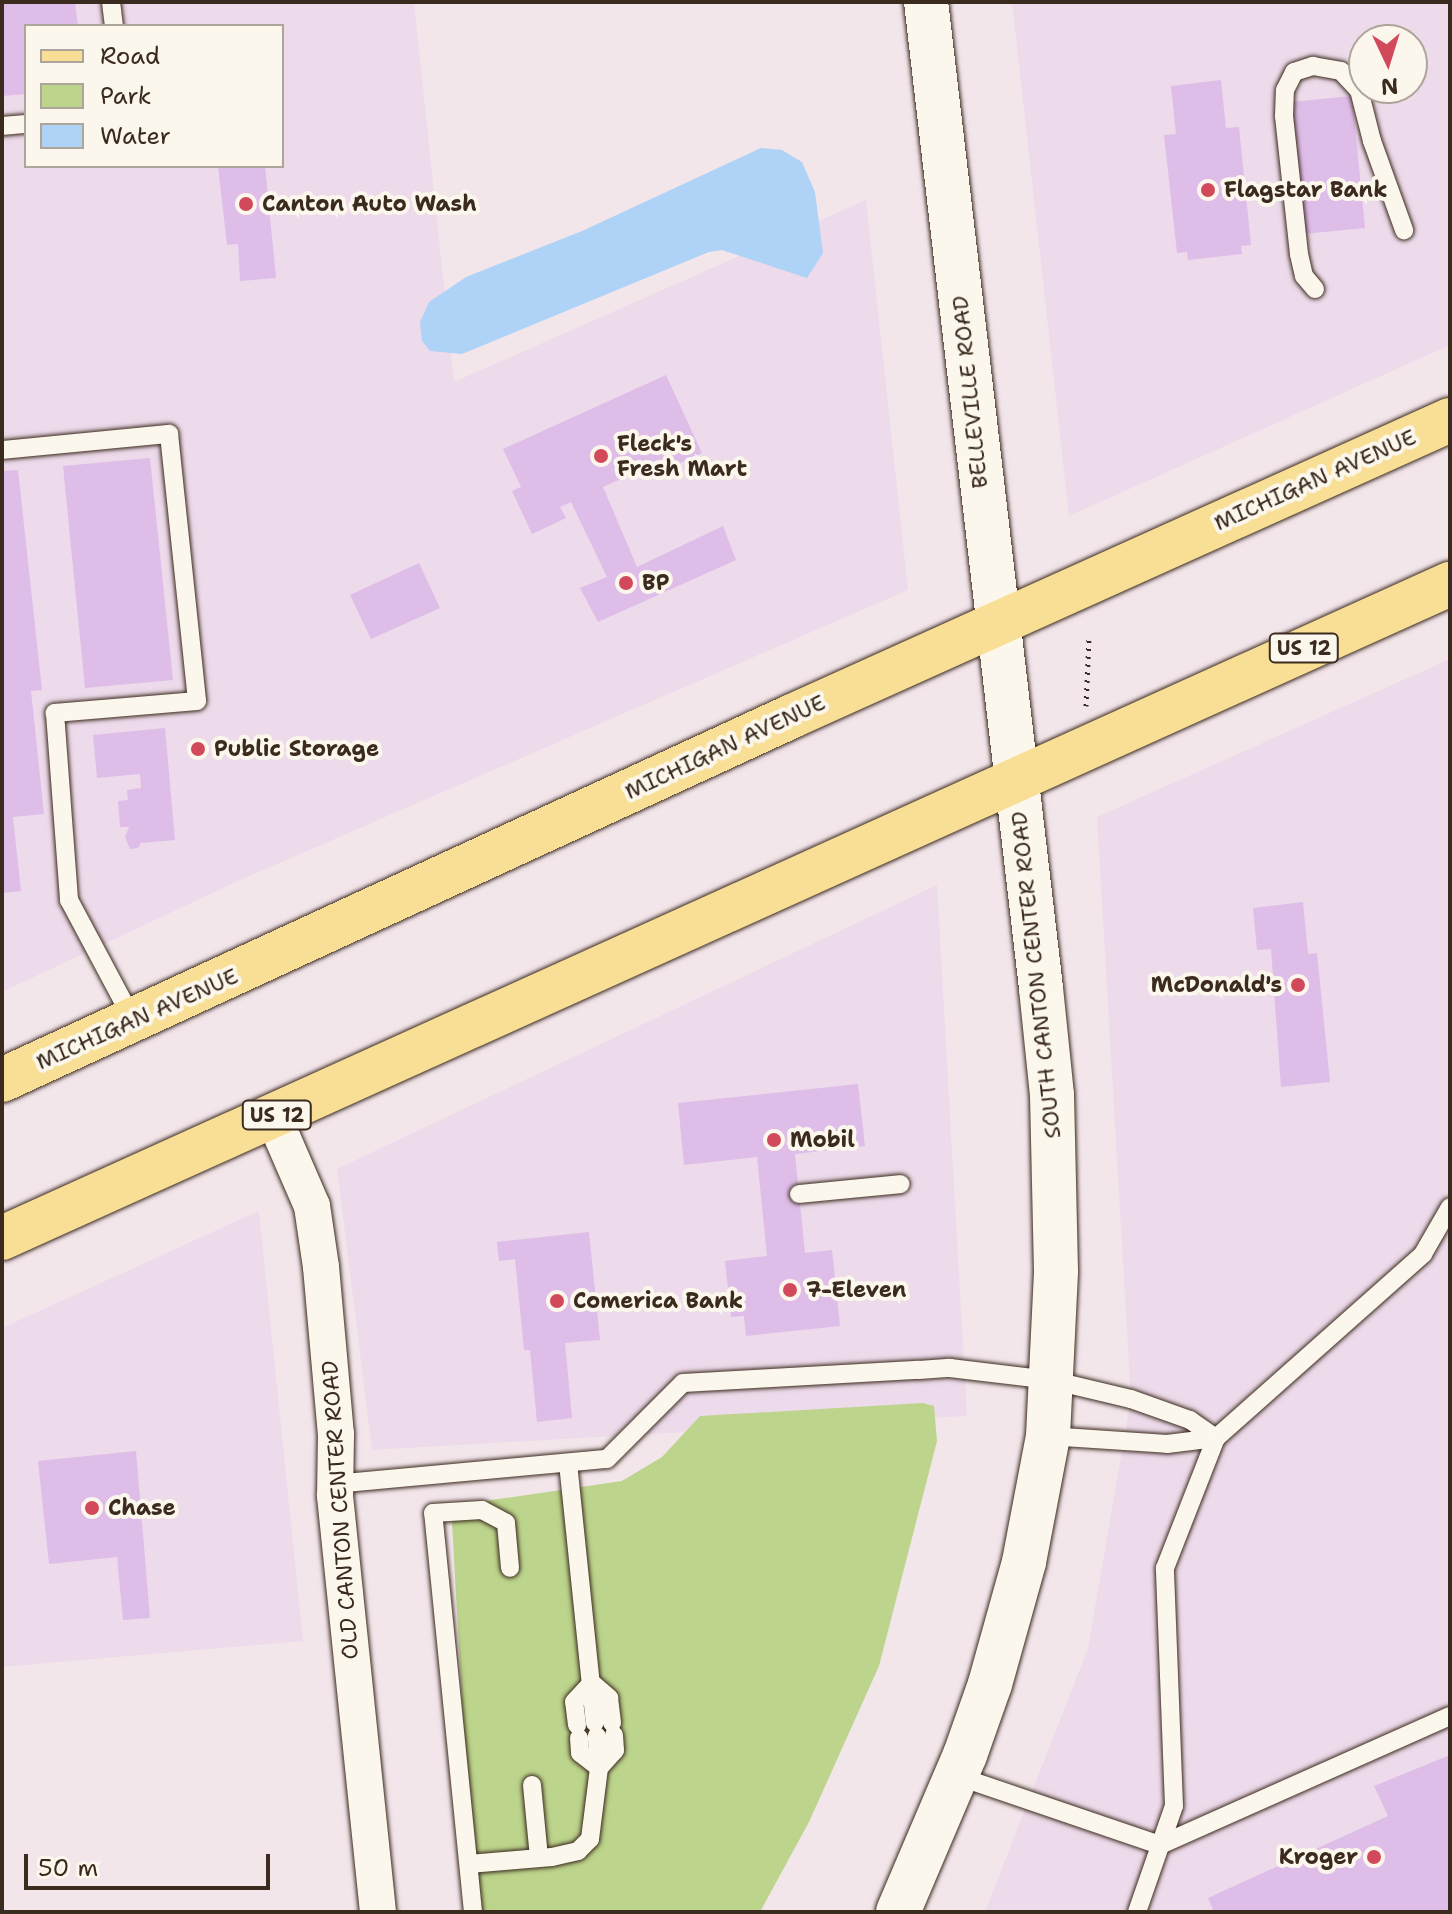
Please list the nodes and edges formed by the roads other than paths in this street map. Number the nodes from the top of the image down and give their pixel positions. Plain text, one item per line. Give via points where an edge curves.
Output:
1 (111, 2) edge
2 (926, 2) edge
3 (114, 24) edge
4 (24, 124) edge
5 (2, 126) edge
6 (1404, 230) dead end
7 (1315, 289) dead end
8 (1450, 420) edge
9 (2, 450) edge
10 (1450, 584) edge
11 (997, 624) junction
12 (1016, 782) junction
13 (133, 1020) junction
14 (2, 1080) edge
15 (273, 1116) junction
16 (901, 1184) dead end
17 (799, 1194) dead end
18 (1450, 1207) edge
19 (2, 1238) edge
20 (1051, 1380) junction
21 (1048, 1436) junction
22 (1216, 1438) junction
23 (568, 1463) junction
24 (335, 1484) junction
25 (510, 1568) dead end
26 (592, 1683) junction
27 (1450, 1716) edge
28 (596, 1730) junction
29 (957, 1776) junction
30 (532, 1785) dead end
31 (1160, 1845) junction
32 (539, 1858) junction
33 (469, 1864) junction
34 (378, 1912) edge
35 (473, 1912) edge
36 (898, 1912) edge
37 (1137, 1912) edge

1 - 3 lane
2 - 11 main road, BELLEVILLE ROAD
4 - 5 lane
6 - 7 lane via 1359,90 1341,71 1313,66 1294,72 1285,90 1284,116 1299,254 1304,276
8 - 11 main road, MICHIGAN AVENUE
9 - 13 lane via 169,434 197,701 55,713 69,900
10 - 12 main road, US 12
11 - 12 main road, BELLEVILLE ROAD
11 - 13 main road, MICHIGAN AVENUE
12 - 15 main road, US 12
12 - 20 main road, SOUTH CANTON CENTER ROAD via 1052,1095 1056,1271
13 - 14 main road, MICHIGAN AVENUE
15 - 19 main road, US 12
15 - 24 street, OLD CANTON CENTER ROAD via 312,1206 336,1434
16 - 17 lane
18 - 22 lane via 1423,1254
20 - 21 main road, SOUTH CANTON CENTER ROAD
20 - 22 lane via 1131,1399 1190,1420
20 - 23 lane via 950,1368 683,1383 607,1459
21 - 22 lane via 1167,1444
21 - 29 main road, SOUTH CANTON CENTER ROAD via 1024,1562 990,1684
22 - 31 lane via 1165,1568 1174,1806
23 - 24 lane
23 - 26 lane
24 - 34 street, OLD CANTON CENTER ROAD
25 - 33 lane via 506,1523 482,1510 433,1513
26 - 28 lane via 609,1698
26 - 28 lane via 574,1702
27 - 31 lane
28 - 32 lane via 599,1768 590,1839 578,1851
29 - 31 lane
29 - 36 main road, SOUTH CANTON CENTER ROAD
30 - 32 lane
31 - 37 lane
32 - 33 lane
33 - 35 lane

